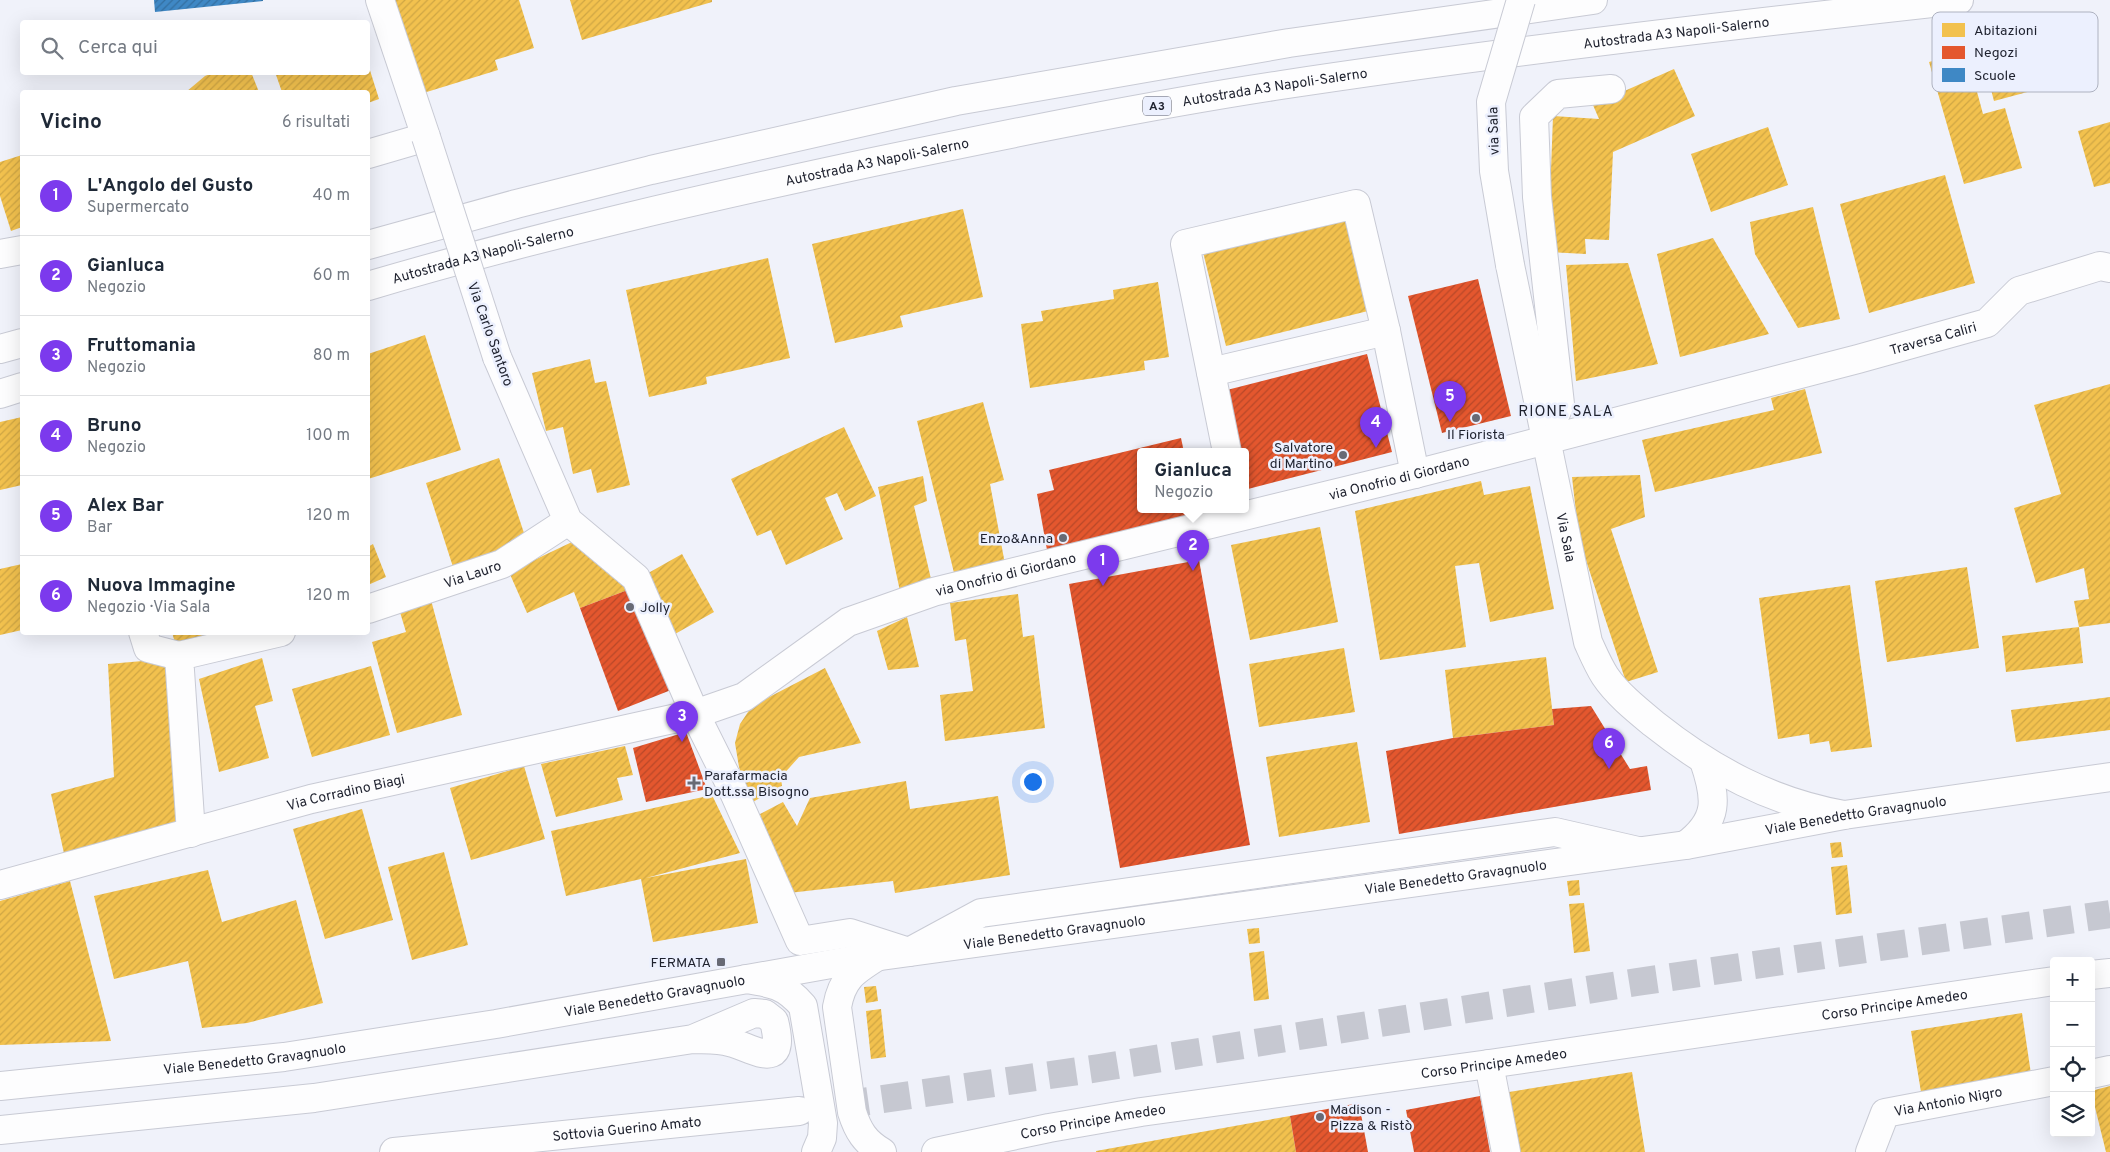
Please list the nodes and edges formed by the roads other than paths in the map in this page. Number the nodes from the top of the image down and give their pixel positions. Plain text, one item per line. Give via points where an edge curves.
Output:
1 (380, 0) edge
2 (1521, 0) edge
3 (1593, 0) edge
4 (1959, 0) edge
5 (1611, 89) dead end
6 (426, 137) junction
7 (370, 153) edge
8 (370, 244) edge
9 (20, 250) edge
10 (0, 254) edge
11 (1510, 265) joint
12 (2110, 268) edge
13 (370, 285) edge
14 (1386, 331) junction
15 (20, 344) edge
16 (0, 350) edge
17 (1211, 372) junction
18 (20, 388) edge
19 (0, 394) edge
20 (1544, 440) junction
21 (1226, 448) edge
22 (1416, 474) junction
23 (1249, 512) edge
24 (1239, 514) edge
25 (568, 521) junction
26 (370, 608) edge
27 (144, 635) edge
28 (268, 635) edge
29 (179, 656) junction
30 (695, 714) junction
31 (1704, 761) junction
32 (2110, 777) edge
33 (1844, 815) junction
34 (191, 833) junction
35 (1686, 845) junction
36 (0, 885) edge
37 (909, 952) junction
38 (878, 956) junction
39 (2110, 973) edge
40 (2095, 975) edge
41 (745, 979) junction
42 (2050, 982) edge
43 (693, 1039) dead end
44 (1489, 1064) junction
45 (2110, 1070) edge
46 (2095, 1073) edge
47 (2050, 1082) edge
48 (0, 1086) edge
49 (799, 1111) tunnel mouth
50 (0, 1130) edge
51 (394, 1152) edge
52 (816, 1152) edge
53 (882, 1152) edge
54 (936, 1152) edge
55 (1506, 1152) edge
56 (1870, 1152) edge

1 - 6 main road, Via Carlo Santoro
2 - 11 main road, via Sala, bridge via 1491,102 1494,171
3 - 8 main road via 1289,43 956,102 651,170
4 - 13 main road, Autostrada A3 Napoli-Salerno / A3 via 1558,46 1155,106 661,209
5 - 20 main road via 1558,94 1534,117 1537,197 1560,404
6 - 7 main road
6 - 25 main road, Via Carlo Santoro, bridge via 497,357
9 - 10 main road
11 - 20 main road, Via Sala
12 - 20 main road, Traversa Caliri via 2100,266 2019,291 1987,323
14 - 17 main road
14 - 17 main road via 1356,204 1299,217 1185,244
14 - 22 main road
15 - 16 main road
17 - 21 main road
18 - 19 main road
20 - 22 main road, via Onofrio di Giordano
20 - 31 main road, Via Sala via 1588,642 1605,677 1636,709
22 - 23 main road, via Onofrio di Giordano
24 - 30 main road, via Onofrio di Giordano via 933,592 848,622 744,697
25 - 26 main road, Via Lauro via 502,564
25 - 30 main road via 636,578
27 - 29 main road via 148,648
28 - 29 main road
29 - 34 main road
30 - 34 main road, Via Corradino Biagi via 311,799
30 - 37 main road via 732,788 800,941 850,933
31 - 33 main road, Via Sala via 1760,791 1791,803
31 - 35 main road via 1711,781 1712,808 1708,825
32 - 33 main road, Viale Benedetto Gravagnuolo
33 - 35 main road, Viale Benedetto Gravagnuolo
34 - 36 main road, Via Corradino Biagi
35 - 37 main road, Viale Benedetto Gravagnuolo
37 - 38 main road, Viale Benedetto Gravagnuolo
38 - 41 main road, Viale Benedetto Gravagnuolo
38 - 53 main road via 846,979 837,1007 852,1112 868,1143
39 - 40 main road
41 - 48 main road, Viale Benedetto Gravagnuolo via 496,1024 284,1057
41 - 52 main road via 774,983 792,993 803,1006 823,1123 822,1138
42 - 44 main road, Corso Principe Amedeo
43 - 50 main road via 314,1098
44 - 54 main road, Corso Principe Amedeo via 1141,1112
44 - 55 main road
45 - 46 main road
47 - 56 main road, Via Antonio Nigro via 1884,1113
49 - 51 main road, Sottovia Guerino Amato

